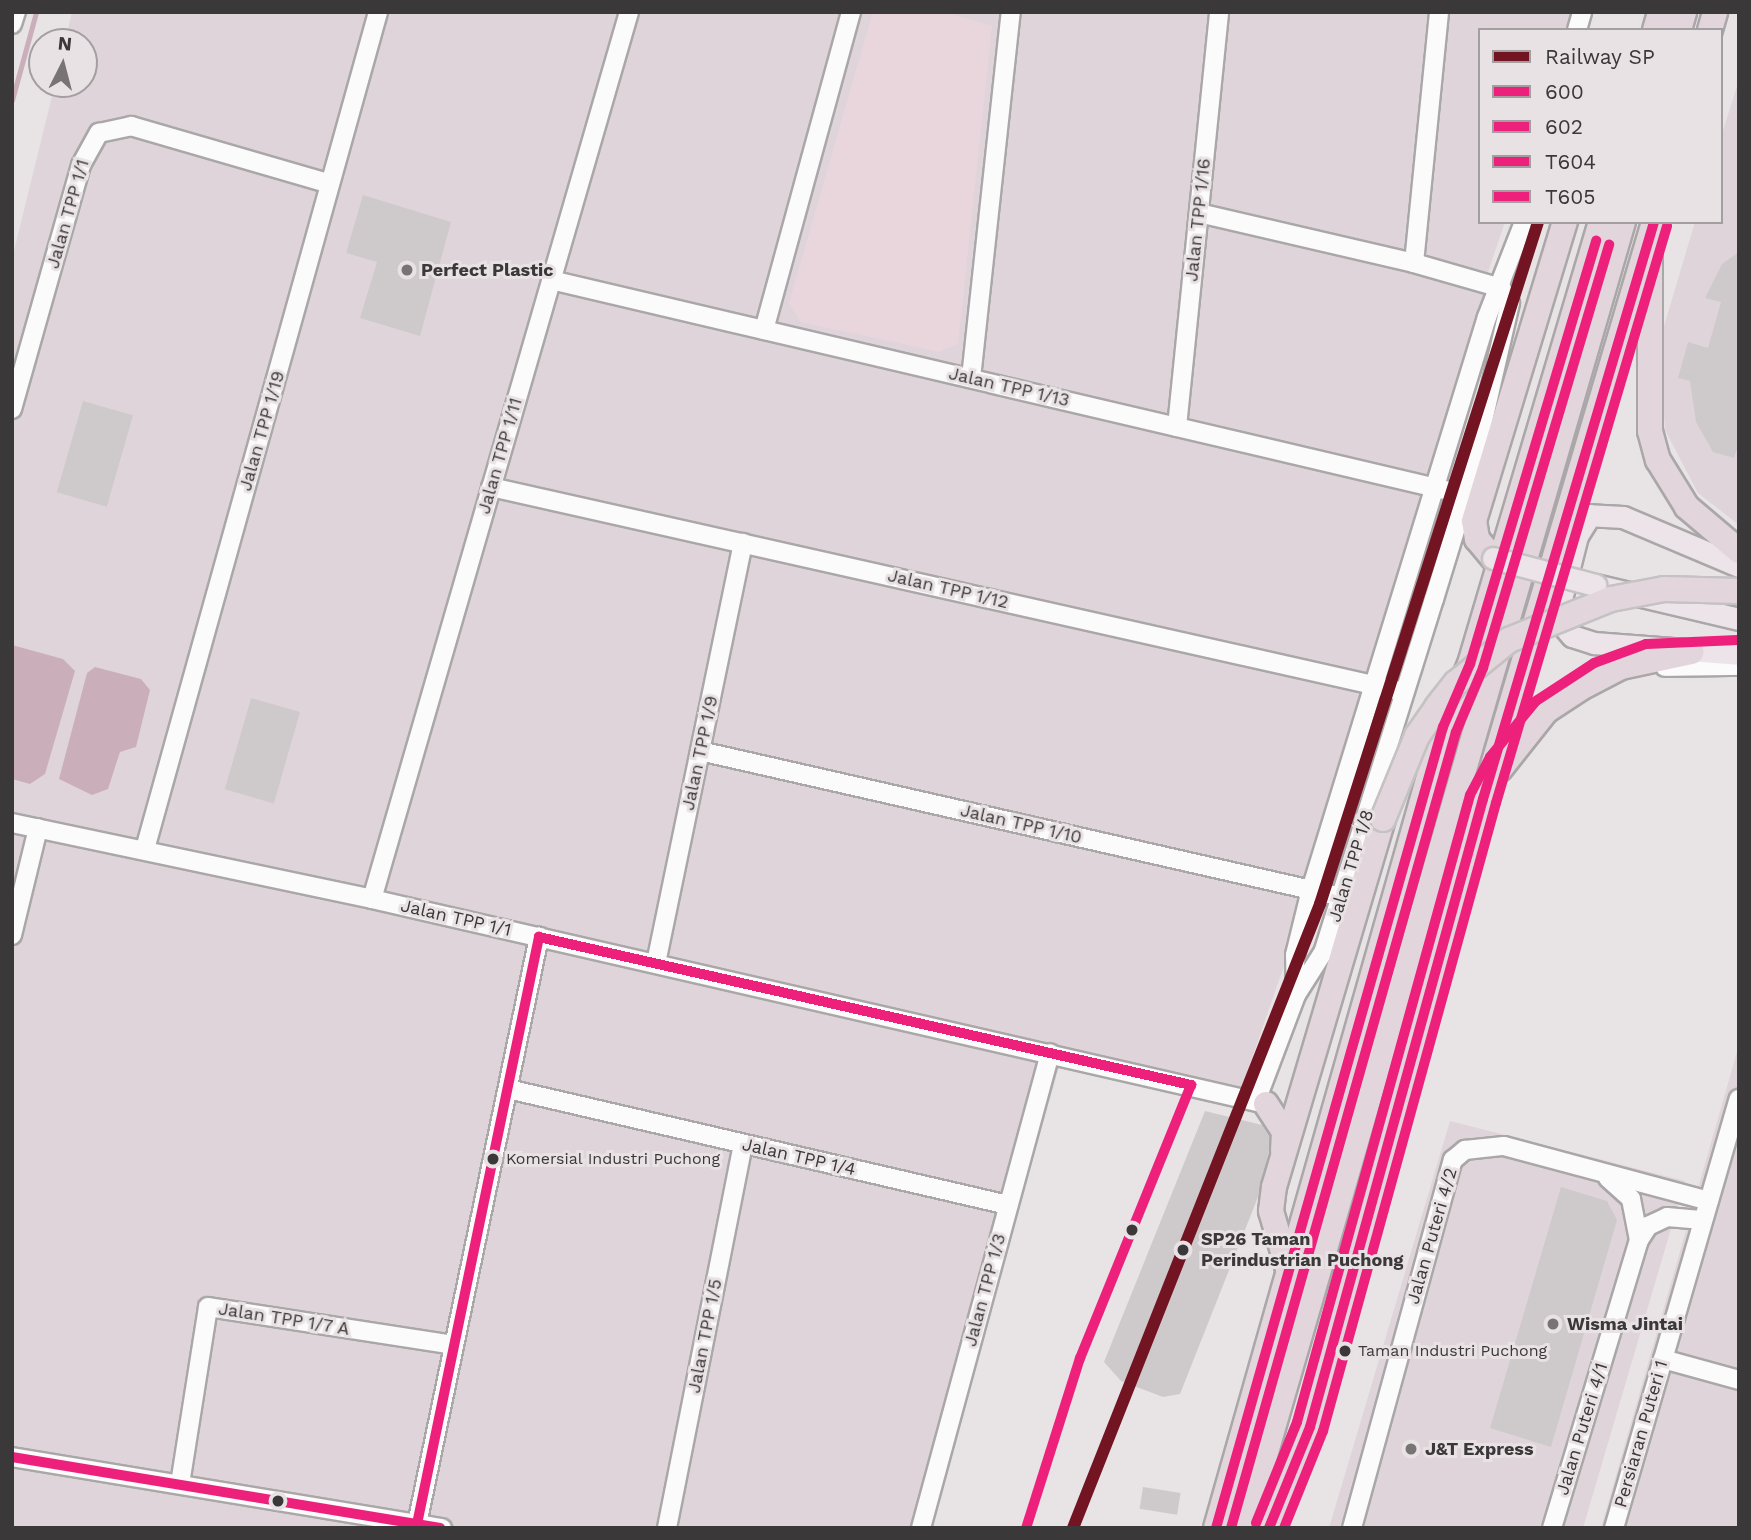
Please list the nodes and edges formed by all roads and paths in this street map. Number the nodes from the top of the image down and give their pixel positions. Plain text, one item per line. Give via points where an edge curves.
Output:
1 (16, 12) edge
2 (378, 12) edge
3 (629, 12) edge
4 (851, 12) edge
5 (1012, 12) edge
6 (1219, 12) edge
7 (1439, 12) edge
8 (12, 24) edge
9 (330, 184) junction
10 (1199, 214) junction
11 (1523, 224) edge
12 (1564, 224) edge
13 (1600, 224) edge
14 (1622, 224) edge
15 (1653, 224) edge
16 (1646, 250) junction
17 (1414, 263) junction
18 (551, 280) junction
19 (1501, 288) junction
20 (764, 330) junction
21 (971, 378) junction
22 (12, 409) edge
23 (1177, 427) junction
24 (491, 487) junction
25 (1434, 487) junction
26 (1466, 495) junction
27 (743, 543) junction
28 (1739, 551) edge
29 (1493, 558) joint
30 (1739, 566) edge
31 (1739, 591) edge
32 (1739, 619) edge
33 (1691, 652) junction
34 (1739, 654) edge
35 (1739, 666) edge
36 (1600, 676) junction
37 (1375, 685) junction
38 (1404, 692) junction
39 (700, 751) junction
40 (1483, 799) junction
41 (12, 823) edge
42 (38, 828) junction
43 (145, 849) junction
44 (1311, 890) junction
45 (1342, 897) junction
46 (372, 899) junction
47 (12, 935) edge
48 (540, 937) junction
49 (656, 963) junction
50 (1296, 995) junction
51 (1050, 1053) junction
52 (1304, 1085) junction
53 (508, 1089) junction
54 (1739, 1099) edge
55 (1261, 1102) junction
56 (743, 1144) junction
57 (1281, 1163) junction
58 (1596, 1171) junction
59 (1709, 1201) junction
60 (1008, 1205) junction
61 (1334, 1220) junction
62 (1703, 1220) junction
63 (1639, 1240) junction
64 (1290, 1277) junction
65 (454, 1345) junction
66 (1663, 1359) junction
67 (1739, 1380) edge
68 (12, 1457) edge
69 (1287, 1478) junction
70 (180, 1484) junction
71 (417, 1524) junction
72 (442, 1528) edge
73 (667, 1528) edge
74 (920, 1528) edge
75 (1216, 1528) edge
76 (1244, 1528) edge
77 (1269, 1528) edge
78 (1352, 1528) edge
79 (1552, 1528) edge
80 (1614, 1528) edge

1 - 8 street
2 - 9 street, Jalan TPP 1/19
3 - 18 street, Jalan TPP 1/11
4 - 20 street
5 - 21 street
6 - 10 street, Jalan TPP 1/16
7 - 17 street
9 - 22 street, Jalan TPP 1/1 via 131,126 99,133 81,165
9 - 43 street, Jalan TPP 1/19
10 - 17 street
10 - 23 street, Jalan TPP 1/16
11 - 19 street
12 - 29 highway via 1474,521 1477,538
13 - 64 highway via 1470,664 1439,740
14 - 61 highway
15 - 16 highway
16 - 28 highway via 1653,268 1646,369 1650,431 1658,460 1687,507
16 - 40 highway
17 - 19 street
18 - 20 street, Jalan TPP 1/13
18 - 24 street, Jalan TPP 1/11
19 - 25 street, Jalan TPP 1/8
19 - 26 street, Jalan TPP 1/8 via 1511,312
20 - 21 street, Jalan TPP 1/13
21 - 23 street, Jalan TPP 1/13
23 - 25 street, Jalan TPP 1/13
24 - 27 street, Jalan TPP 1/12
24 - 46 street, Jalan TPP 1/11
25 - 26 street, Jalan TPP 1/13
25 - 37 street, Jalan TPP 1/8
26 - 38 street, Jalan TPP 1/8
27 - 37 street, Jalan TPP 1/12
27 - 39 street, Jalan TPP 1/9
29 - 32 main road, bridge
30 - 33 main road via 1622,517 1601,513 1582,522 1559,597 1561,623 1572,636 1594,643
31 - 52 highway, bridge via 1664,589 1611,598 1509,640 1456,683 1417,736 1367,874
33 - 34 main road
33 - 36 highway via 1648,658
35 - 36 street via 1666,667
36 - 40 highway via 1546,711 1502,764
37 - 38 street, Jalan TPP 1/12
37 - 44 street, Jalan TPP 1/8
38 - 45 street, Jalan TPP 1/8
39 - 44 street, Jalan TPP 1/10
39 - 49 street, Jalan TPP 1/9
40 - 69 highway via 1310,1427
41 - 42 street, Jalan TPP 1/1
42 - 43 street, Jalan TPP 1/1
42 - 47 street
43 - 46 street, Jalan TPP 1/1
44 - 45 street, Jalan TPP 1/10
44 - 50 street, Jalan TPP 1/8 via 1295,955
45 - 50 street, Jalan TPP 1/8 via 1320,960
46 - 48 street, Jalan TPP 1/1
48 - 49 street, Jalan TPP 1/1
48 - 53 street
49 - 51 street, Jalan TPP 1/1
50 - 55 street, Jalan TPP 1/8
51 - 55 street, Jalan TPP 1/1
51 - 60 street, Jalan TPP 1/3
52 - 55 highway via 1292,1098
52 - 57 highway
53 - 56 street, Jalan TPP 1/4
53 - 65 street
54 - 59 street, Persiaran Puteri 1
55 - 57 highway via 1284,1132
56 - 60 street, Jalan TPP 1/4
56 - 73 street, Jalan TPP 1/5
57 - 64 highway via 1270,1210
58 - 59 street, Jalan Puteri 4/2
58 - 63 street via 1632,1199
58 - 78 street, Jalan Puteri 4/2 via 1504,1146 1465,1150 1453,1160
59 - 62 street, Persiaran Puteri 1
60 - 74 street, Jalan TPP 1/3
61 - 69 highway via 1339,1252 1294,1422
61 - 76 highway
62 - 63 street via 1667,1217 1648,1226
62 - 66 street, Persiaran Puteri 1
63 - 79 street, Jalan Puteri 4/1
64 - 75 highway
65 - 70 street, Jalan TPP 1/7 A via 208,1307
65 - 71 street
66 - 67 street
66 - 80 street, Persiaran Puteri 1
68 - 70 street
69 - 77 highway
70 - 71 street
71 - 72 street

